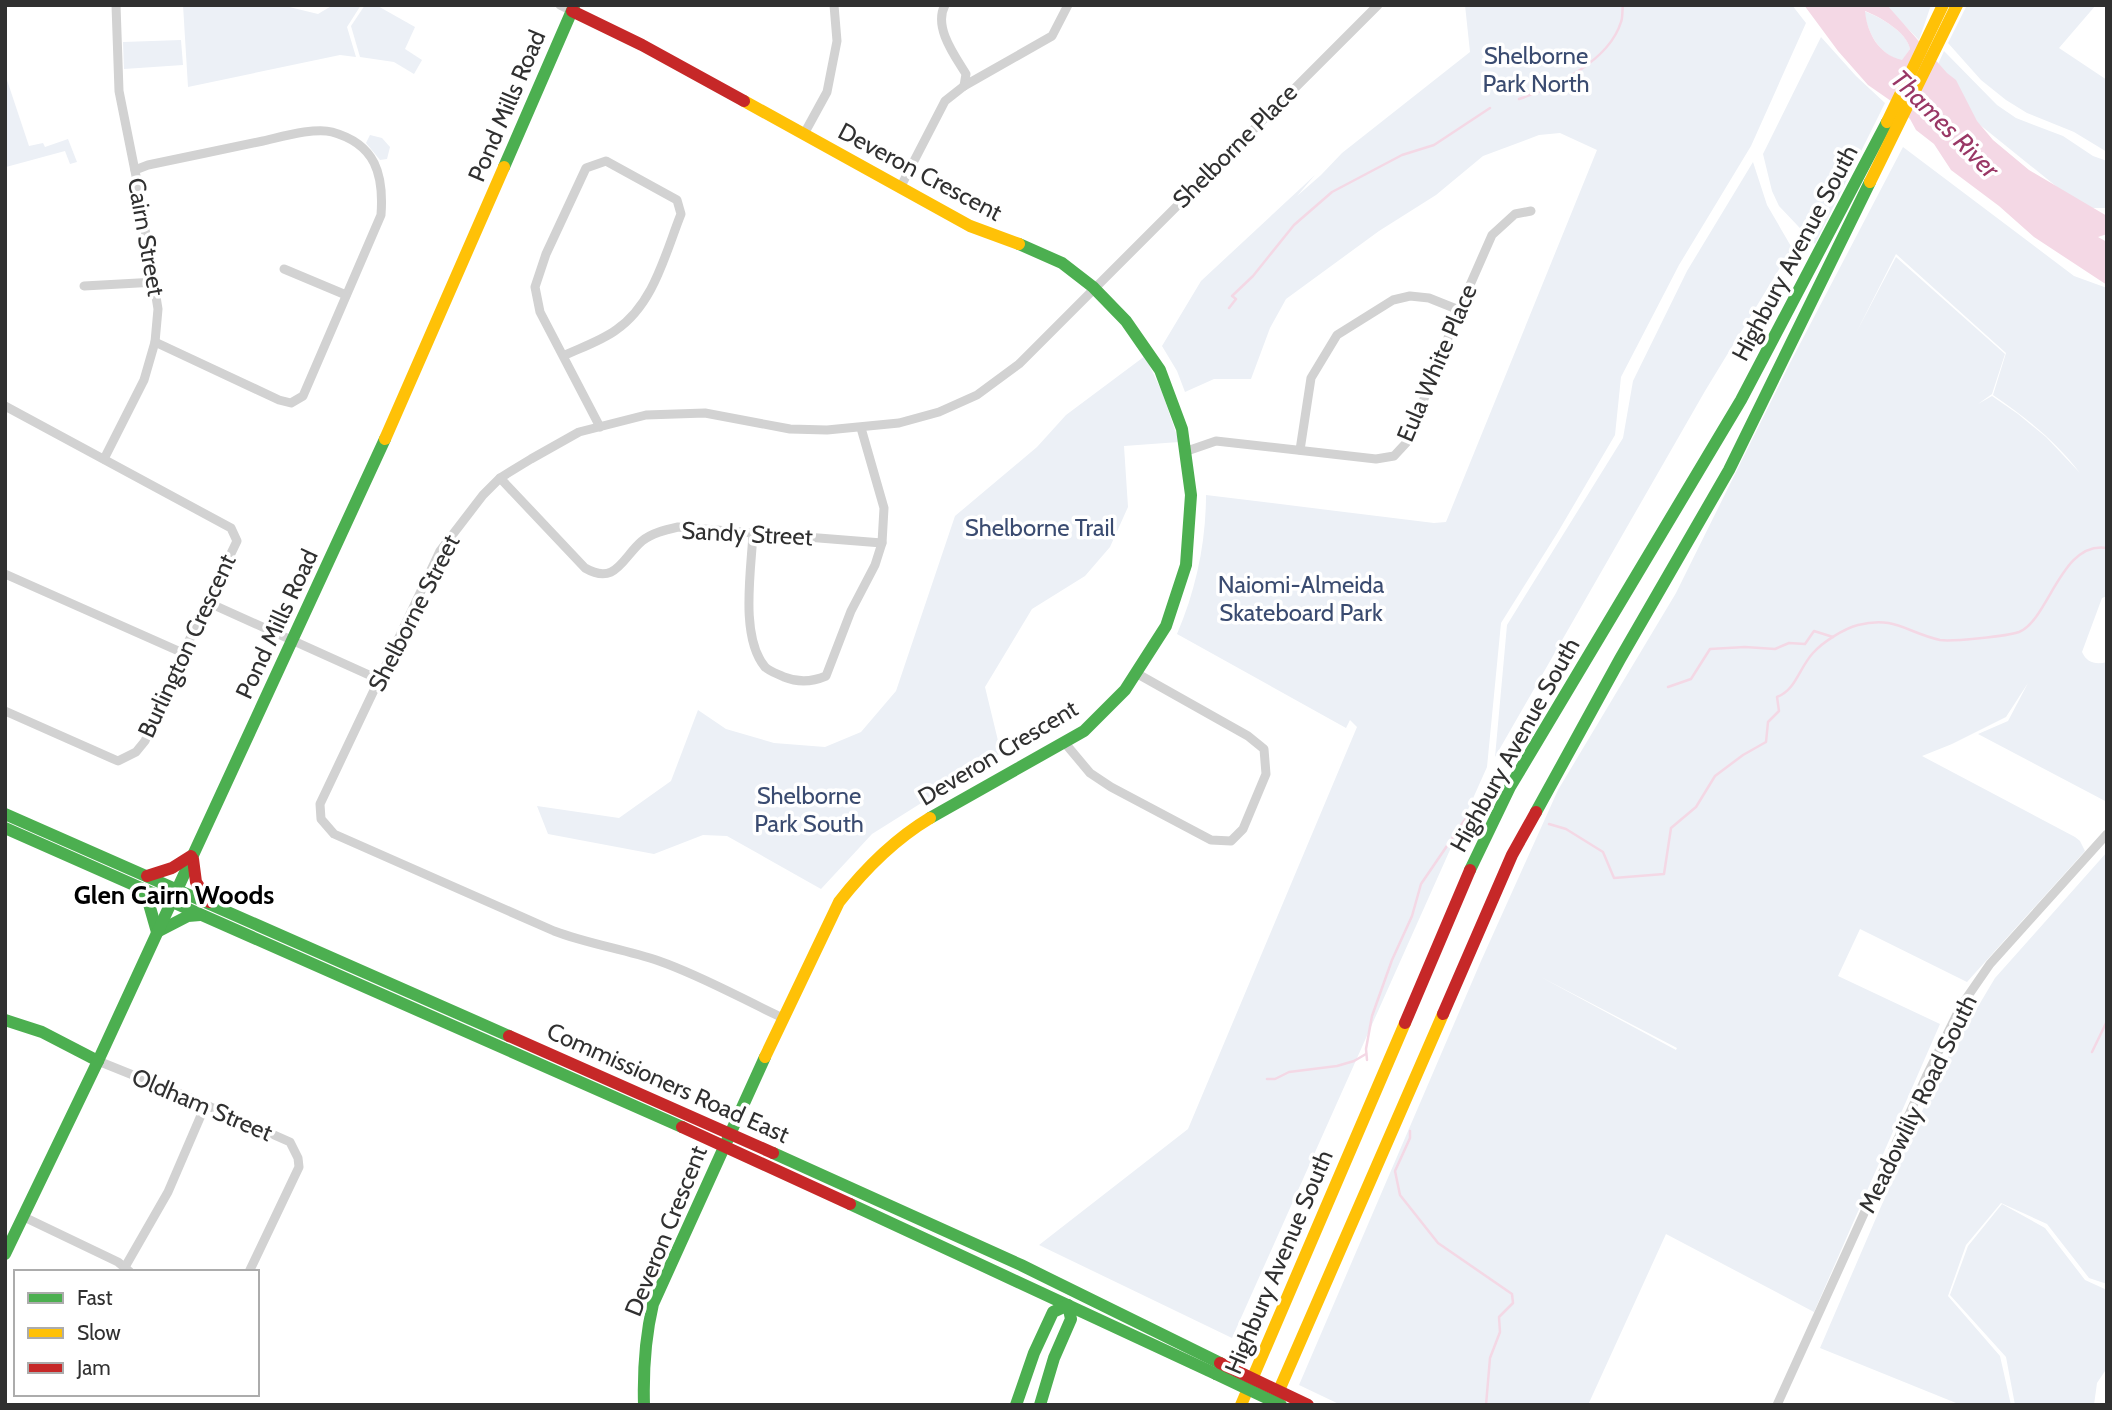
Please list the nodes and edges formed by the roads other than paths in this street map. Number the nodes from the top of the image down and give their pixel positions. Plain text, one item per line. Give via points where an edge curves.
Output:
1 (116, 5) edge
2 (834, 5) edge
3 (945, 5) edge
4 (1068, 5) edge
5 (1378, 5) edge
6 (1943, 5) edge
7 (1957, 5) edge
8 (569, 7) edge
9 (1942, 23) junction
10 (964, 86) junction
11 (804, 134) junction
12 (1887, 136) junction
13 (135, 170) junction
14 (900, 188) junction
15 (1531, 211) dead end
16 (284, 269) dead end
17 (156, 282) junction
18 (84, 286) dead end
19 (1093, 288) junction
20 (346, 295) junction
21 (1459, 310) junction
22 (155, 342) junction
23 (563, 356) junction
24 (5, 406) edge
25 (600, 427) junction
26 (860, 428) junction
27 (1300, 450) junction
28 (1187, 451) junction
29 (104, 458) junction
30 (500, 478) junction
31 (753, 534) junction
32 (881, 543) junction
33 (5, 573) edge
34 (207, 603) junction
35 (293, 641) junction
36 (183, 653) junction
37 (1136, 673) junction
38 (378, 679) junction
39 (5, 711) edge
40 (1064, 742) junction
41 (5, 814) edge
42 (5, 828) edge
43 (2107, 834) edge
44 (193, 855) junction
45 (147, 876) junction
46 (133, 885) junction
47 (174, 896) junction
48 (218, 908) junction
49 (201, 915) junction
50 (158, 932) junction
51 (783, 1018) junction
52 (5, 1020) edge
53 (98, 1061) junction
54 (205, 1106) junction
55 (729, 1133) junction
56 (723, 1147) junction
57 (24, 1217) junction
58 (5, 1254) edge
59 (127, 1270) edge
60 (250, 1270) edge
61 (1074, 1290) junction
62 (1068, 1305) junction
63 (1218, 1368) junction
64 (644, 1405) edge
65 (1016, 1405) edge
66 (1040, 1405) edge
67 (1241, 1405) edge
68 (1273, 1405) edge
69 (1281, 1405) edge
70 (1308, 1405) edge
71 (1777, 1405) edge

1 - 13 street, Cairn Street via 119,91
2 - 11 street via 837,41 827,92
3 - 10 street via 944,36 966,74
4 - 10 street via 1052,36
5 - 19 street, Shelborne Place
6 - 9 main road
7 - 9 main road
8 - 11 main road, Deveron Crescent
8 - 35 main road, Pond Mills Road via 383,444
9 - 12 main road
10 - 14 street via 945,101
11 - 14 main road, Deveron Crescent
12 - 67 main road, Highbury Avenue South via 1741,400 1483,837
12 - 68 main road, Highbury Avenue South via 1729,470 1512,855
13 - 17 street, Cairn Street
13 - 20 street via 297,134 331,131 357,144 377,167 382,184 381,215
14 - 19 main road, Deveron Crescent via 970,226 1062,263
15 - 21 street, Eula White Place via 1516,214 1492,235
16 - 20 street
17 - 18 street
17 - 22 street, Cairn Street
19 - 26 street, Shelborne Street via 1019,364 977,395 926,416
19 - 28 main road, Deveron Crescent via 1126,321 1160,370
20 - 22 street via 312,380 303,396 291,403
21 - 27 street, Eula White Place via 1407,442 1394,456 1376,459
21 - 27 street via 1410,296 1393,300 1337,335 1311,378
22 - 29 street, Cairn Street via 144,380
23 - 23 street via 540,312 535,287 586,168 606,161 677,200 681,214 646,301 615,331
23 - 25 street
24 - 29 street, Burlington Crescent
25 - 26 street, Shelborne Street via 646,415 705,413 790,429
25 - 30 street, Shelborne Street via 579,432
26 - 32 street via 884,508
27 - 28 street, Eula White Place via 1216,441
28 - 37 main road, Deveron Crescent via 1191,495 1186,565 1166,626
29 - 34 street, Burlington Crescent via 231,528 237,541
30 - 31 street, Sandy Street via 585,568 597,575 623,564 642,541 678,527
30 - 38 street, Shelborne Street via 440,551
31 - 32 street, Sandy Street
31 - 32 street via 750,601 755,650 767,669 812,682 826,676
33 - 36 street
34 - 35 street
34 - 36 street, Burlington Crescent
35 - 38 street
35 - 44 main road, Pond Mills Road
36 - 39 street, Burlington Crescent via 145,741 118,761
37 - 40 main road, Deveron Crescent via 1084,731
37 - 40 street via 1264,749 1266,774 1244,829 1231,841 1211,840 1111,787 1090,773
38 - 51 street, Shelborne Street via 320,804 321,819 334,834 554,931 684,971
40 - 51 main road, Deveron Crescent via 926,820 855,881 839,902
41 - 45 main road, Commissioners Road East
42 - 46 main road, Commissioners Road East
43 - 71 street, Meadowlily Road South via 1990,964 1961,1006
44 - 45 main road
44 - 47 main road, Pond Mills Road
44 - 48 main road via 196,884
45 - 47 main road, Commissioners Road East
46 - 47 main road, Commissioners Road East
46 - 50 main road via 149,904
47 - 48 main road, Commissioners Road East
47 - 49 main road, Commissioners Road East
47 - 50 main road, Pond Mills Road
48 - 55 main road, Commissioners Road East
49 - 50 main road via 188,916
49 - 56 main road, Commissioners Road East
50 - 53 main road, Pond Mills Road
51 - 55 main road, Deveron Crescent
52 - 53 main road via 42,1032
53 - 54 street, Oldham Street
53 - 57 main road, Pond Mills Road
54 - 59 street via 168,1192
54 - 60 street, Oldham Street via 290,1142 298,1158 299,1167
55 - 56 main road, Deveron Crescent
55 - 61 main road, Commissioners Road East
56 - 62 main road, Commissioners Road East
56 - 64 main road, Deveron Crescent via 653,1304 643,1366
57 - 58 main road, Pond Mills Road
57 - 59 street
61 - 62 main road
61 - 63 main road, Commissioners Road East
62 - 63 main road, Commissioners Road East
62 - 65 main road via 1054,1312
62 - 66 main road via 1071,1319
63 - 69 main road, Commissioners Road East, bridge
63 - 70 main road, Commissioners Road East, bridge

